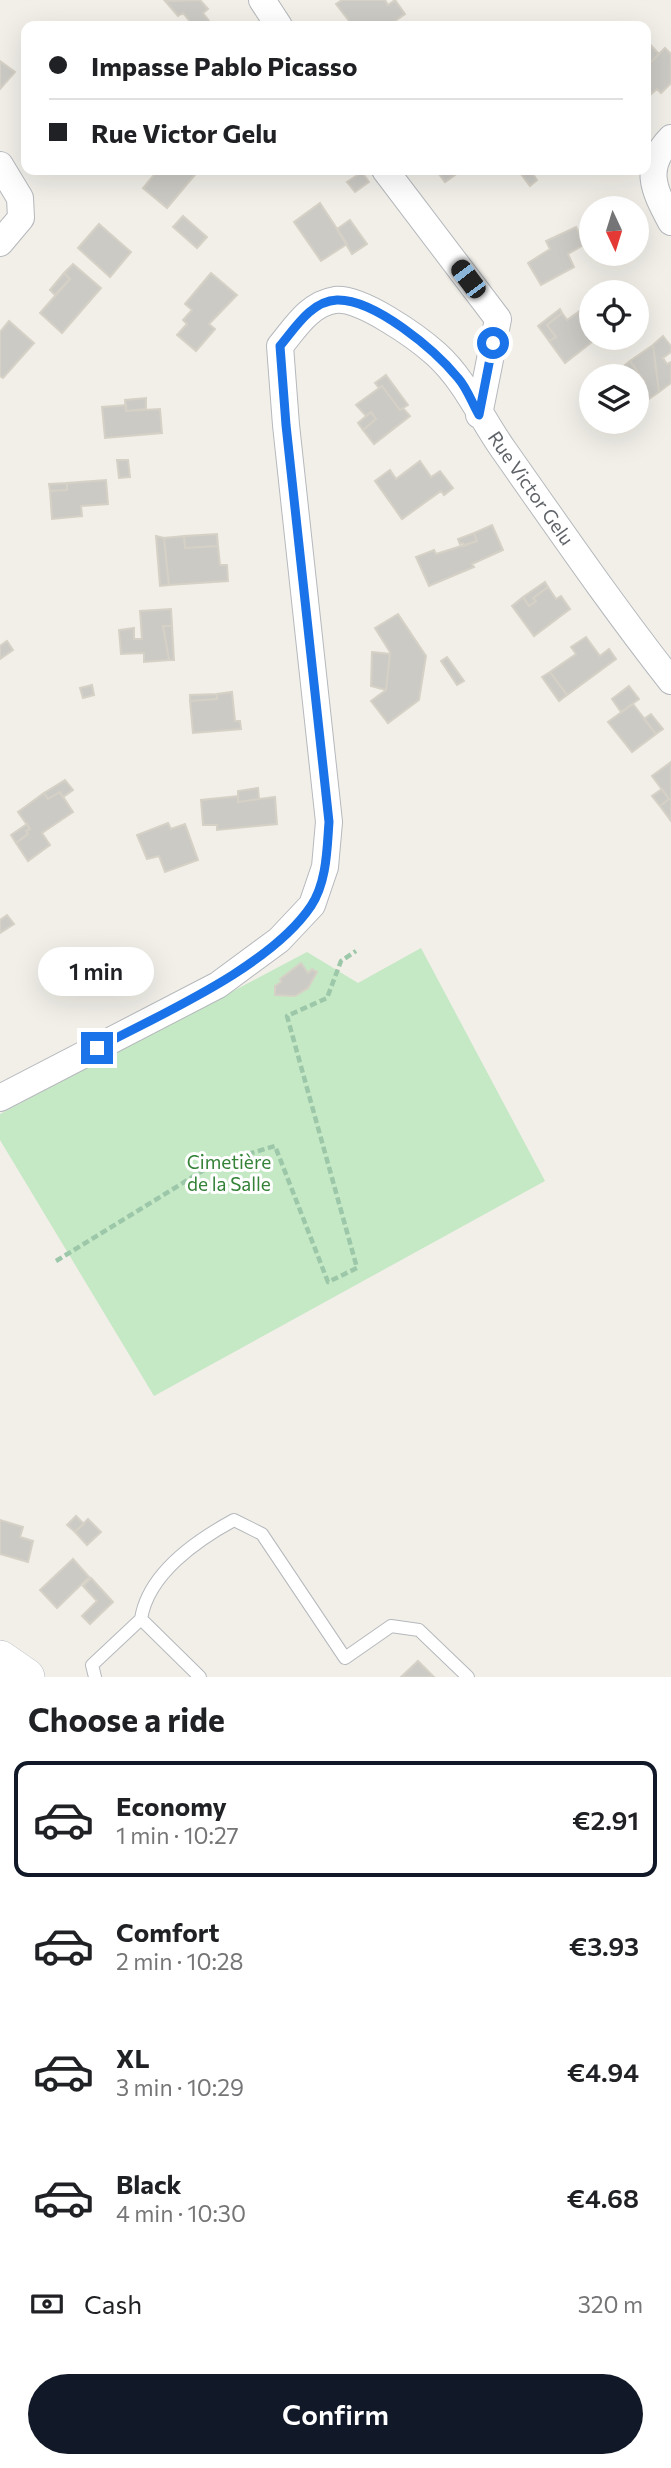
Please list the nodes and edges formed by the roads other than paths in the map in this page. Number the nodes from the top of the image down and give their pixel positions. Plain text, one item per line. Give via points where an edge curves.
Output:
1 (262, 0) edge
2 (276, 21) edge
3 (671, 138) edge
4 (0, 165) edge
5 (389, 175) edge
6 (671, 222) edge
7 (0, 243) edge
8 (479, 415) junction
9 (671, 681) edge
10 (0, 1098) edge
11 (141, 1619) junction
12 (0, 1659) edge
13 (26, 1677) edge
14 (95, 1677) edge
15 (200, 1677) edge
16 (468, 1677) edge

1 - 2 street
3 - 6 street via 660,149 652,170 655,189
4 - 7 street via 20,198 21,218
5 - 8 street via 498,319
8 - 9 street, Rue Victor Gelu
8 - 10 street, Rue Victor Gelu via 460,380 435,353 368,306 336,300 309,311 280,346 329,822 325,867 312,905 279,940 218,985
11 - 14 lane via 92,1665
11 - 15 lane
11 - 16 lane via 143,1601 166,1571 205,1536 234,1520 262,1534 345,1658 391,1626 419,1630
12 - 13 street

